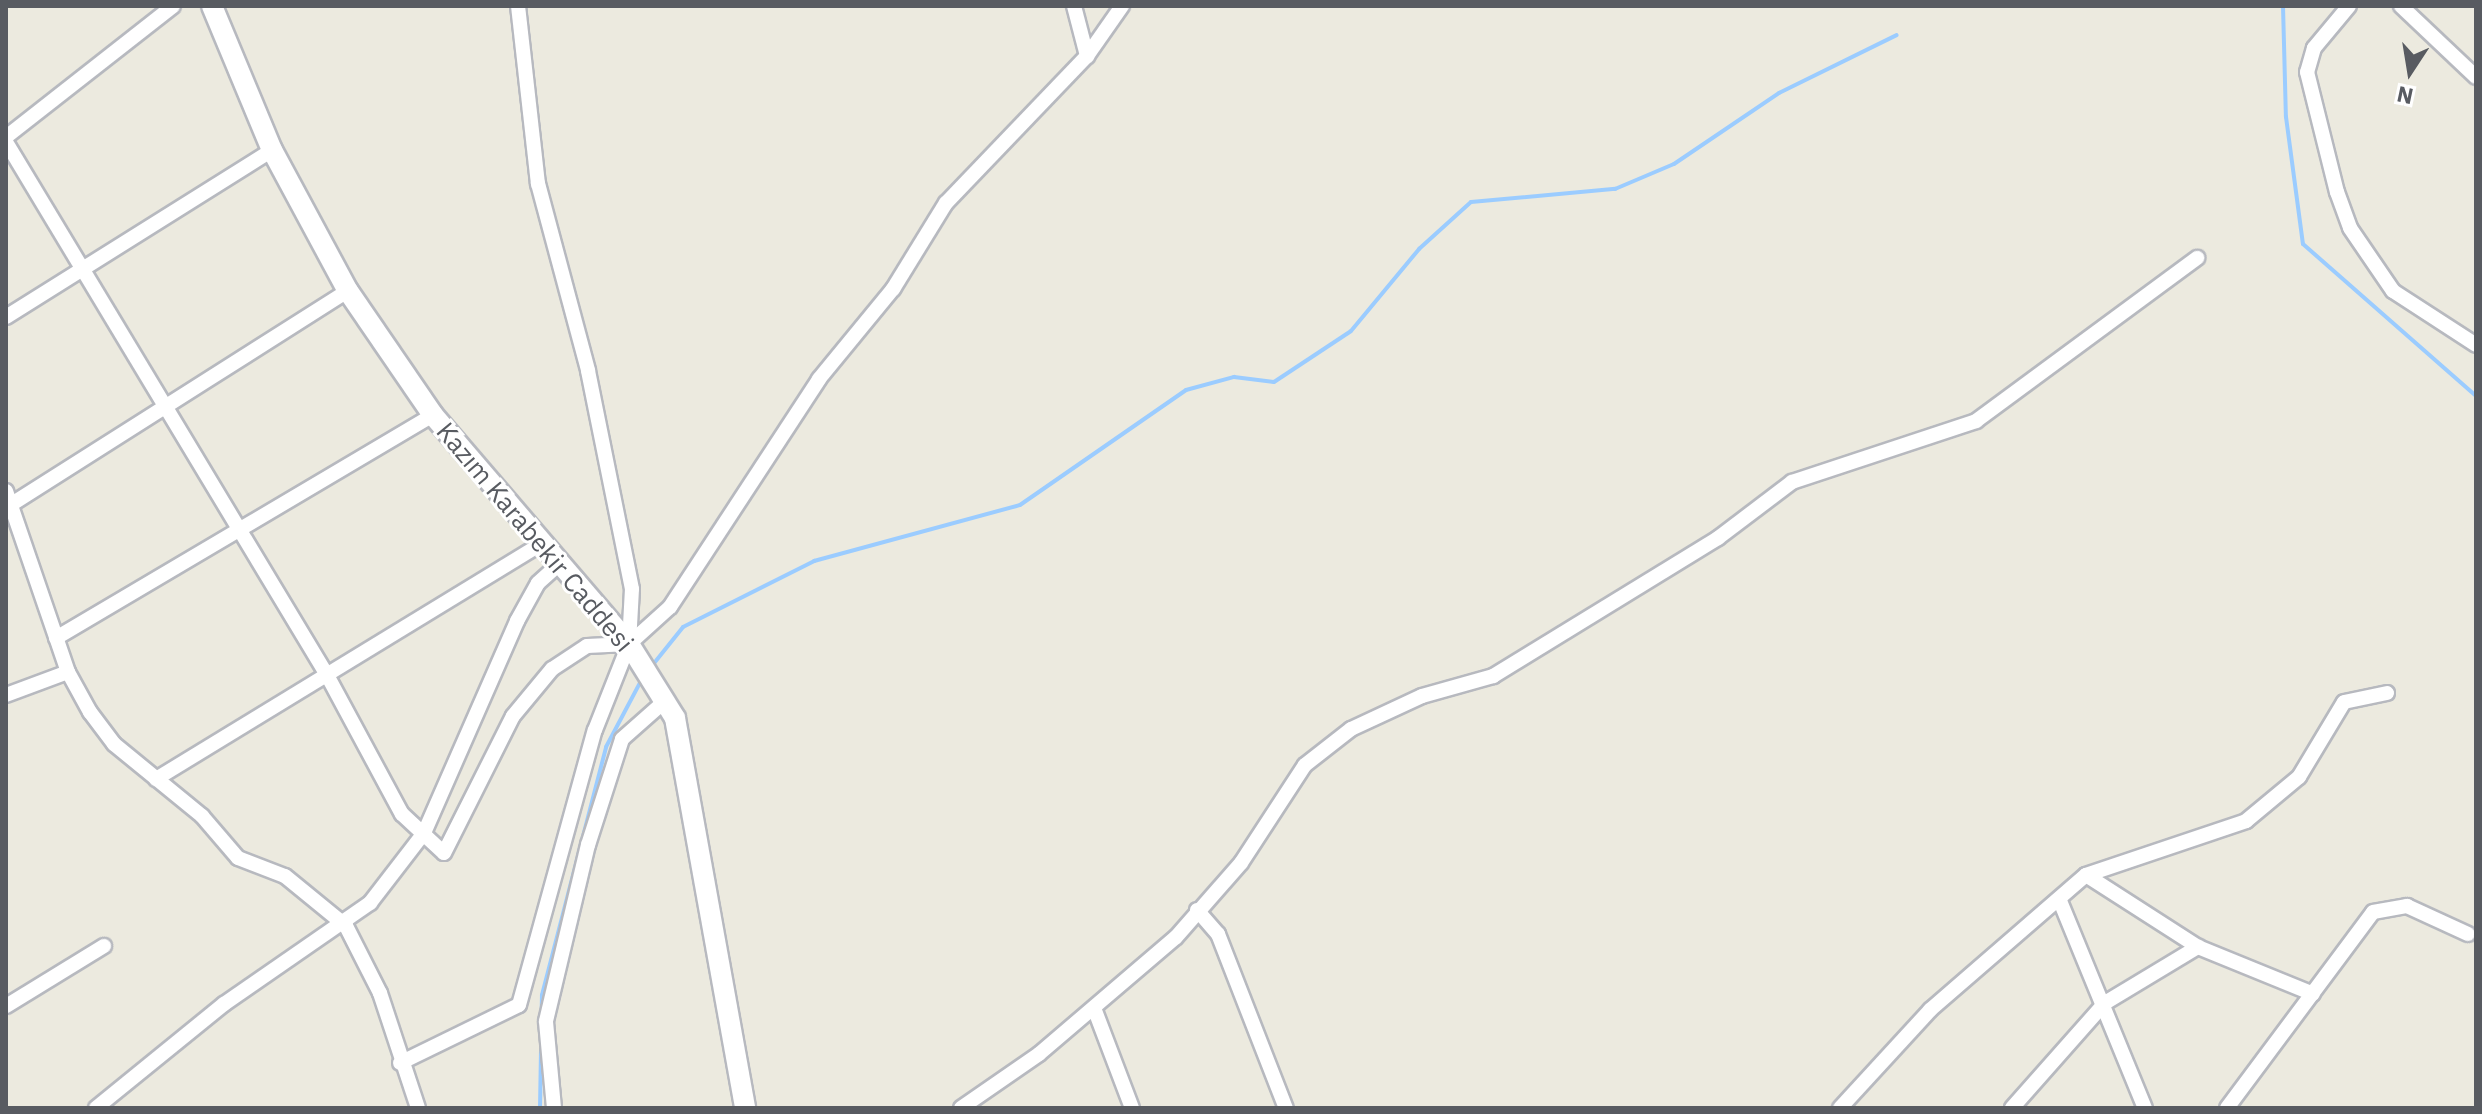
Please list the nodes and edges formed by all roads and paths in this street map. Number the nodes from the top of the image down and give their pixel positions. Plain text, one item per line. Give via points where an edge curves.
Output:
1 (173, 6) edge
2 (212, 6) edge
3 (518, 6) edge
4 (1074, 6) edge
5 (1122, 6) edge
6 (2349, 6) edge
7 (2401, 6) edge
8 (1087, 56) junction
9 (2476, 77) edge
10 (6, 139) edge
11 (272, 150) junction
12 (2197, 258) dead end
13 (85, 271) junction
14 (348, 291) junction
15 (6, 317) edge
16 (2476, 345) edge
17 (164, 405) junction
18 (433, 415) junction
19 (10, 497) edge
20 (237, 530) junction
21 (542, 543) junction
22 (560, 563) junction
23 (56, 638) junction
24 (629, 644) junction
25 (68, 672) junction
26 (327, 675) junction
27 (2387, 693) dead end
28 (6, 695) edge
29 (665, 701) junction
30 (156, 779) junction
31 (424, 833) junction
32 (2086, 875) junction
33 (2060, 901) junction
34 (1197, 910) junction
35 (346, 926) junction
36 (2468, 934) dead end
37 (104, 946) dead end
38 (2198, 947) junction
39 (2313, 994) junction
40 (2105, 1003) junction
41 (6, 1006) edge
42 (1094, 1008) junction
43 (400, 1063) junction
44 (96, 1108) edge
45 (418, 1108) edge
46 (554, 1108) edge
47 (745, 1108) edge
48 (961, 1108) edge
49 (1132, 1108) edge
50 (1286, 1108) edge
51 (1840, 1108) edge
52 (2012, 1108) edge
53 (2145, 1108) edge
54 (2227, 1108) edge

1 - 10 street
2 - 11 street, Kazım Karabekir Caddesi
3 - 24 street via 538,184 588,370 632,589
4 - 8 street
5 - 8 street
6 - 16 street via 2314,48 2307,72 2350,228 2393,291
7 - 9 street
8 - 24 street via 946,203 670,607
10 - 13 street
11 - 13 street
11 - 14 street, Kazım Karabekir Caddesi
12 - 34 street via 1976,421 1792,482 1718,538 1493,676 1422,696 1351,729 1305,765 1241,863
13 - 15 street
13 - 17 street
14 - 17 street
14 - 18 street, Kazım Karabekir Caddesi
17 - 19 street
17 - 20 street
18 - 20 street
18 - 21 street, Kazım Karabekir Caddesi
19 - 23 street
20 - 23 street
20 - 26 street
21 - 22 street, Kazım Karabekir Caddesi
21 - 26 street
22 - 24 street, Kazım Karabekir Caddesi
22 - 31 street via 538,583 517,621
23 - 25 street
24 - 29 street, Kazım Karabekir Caddesi
24 - 31 street via 587,646 552,669 513,716 454,842 444,853
24 - 43 street via 595,730 519,1005
25 - 28 street
25 - 30 street via 114,744
26 - 30 street
26 - 31 street via 402,814
27 - 32 street via 2344,702 2299,777 2246,821
29 - 46 street via 622,739 588,845 546,1021
29 - 47 street, Kazım Karabekir Caddesi via 692,786
30 - 35 street via 238,858 285,876
31 - 35 street
32 - 33 street
32 - 38 street
33 - 40 street
33 - 51 street via 1930,1010
34 - 42 street
34 - 50 street via 1218,934
35 - 43 street via 380,993
35 - 44 street via 224,1004
36 - 39 street via 2407,906 2379,908
37 - 41 street
38 - 39 street
38 - 40 street
39 - 54 street
40 - 52 street
40 - 53 street
42 - 48 street
42 - 49 street
43 - 45 street

